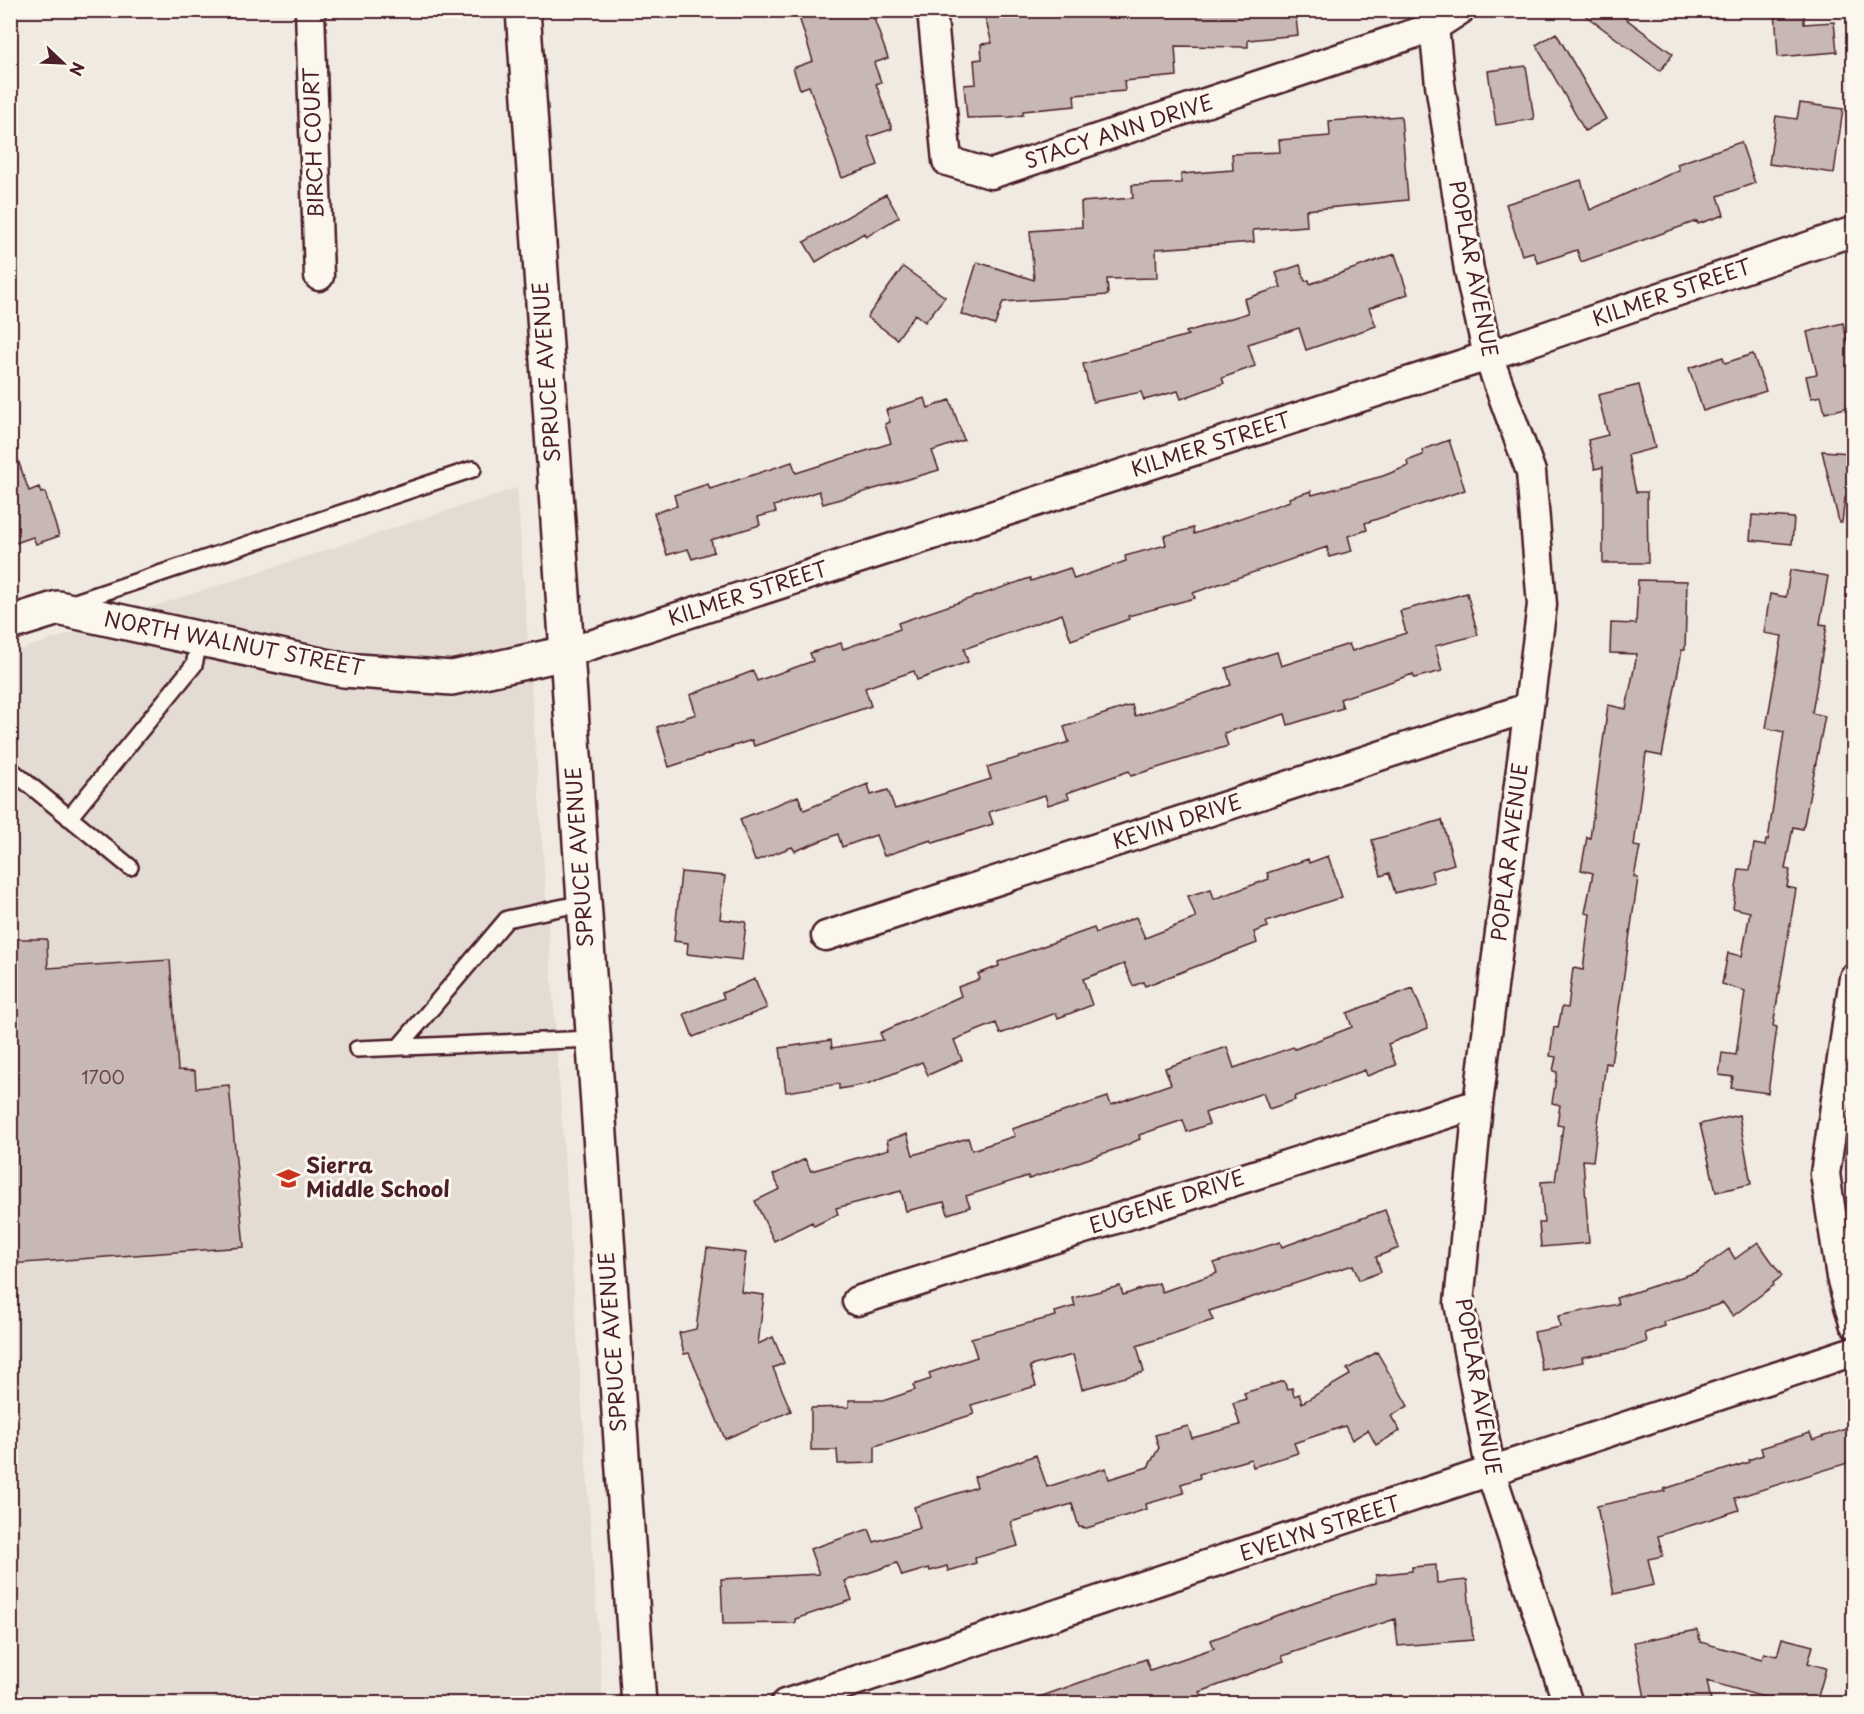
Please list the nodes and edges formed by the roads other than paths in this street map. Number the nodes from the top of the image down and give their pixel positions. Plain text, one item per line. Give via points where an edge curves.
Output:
1 (310, 10) edge
2 (523, 10) edge
3 (932, 10) edge
4 (1460, 10) edge
5 (1434, 27) junction
6 (1854, 231) edge
7 (319, 276) dead end
8 (1488, 357) junction
9 (473, 469) dead end
10 (58, 608) junction
11 (10, 623) edge
12 (200, 638) junction
13 (566, 653) junction
14 (1527, 708) junction
15 (10, 769) edge
16 (69, 818) junction
17 (130, 867) dead end
18 (584, 903) junction
19 (826, 936) dead end
20 (1854, 978) edge
21 (592, 1039) junction
22 (399, 1047) junction
23 (357, 1049) dead end
24 (1478, 1104) junction
25 (857, 1301) dead end
26 (1854, 1323) edge
27 (1854, 1351) edge
28 (1491, 1473) junction
29 (639, 1704) edge
30 (785, 1704) edge
31 (1568, 1704) edge

1 - 7 street, BIRCH COURT
2 - 13 main road, SPRUCE AVENUE
3 - 5 street, STACY ANN DRIVE via 946,161 991,174
4 - 5 street
5 - 8 street, POPLAR AVENUE via 1469,270
6 - 8 street, KILMER STREET
8 - 13 street, KILMER STREET
8 - 14 street, POPLAR AVENUE via 1531,472 1542,605
9 - 10 lane
10 - 11 main road, NORTH WALNUT STREET
10 - 12 main road, NORTH WALNUT STREET
12 - 13 main road, NORTH WALNUT STREET via 344,670 452,678
12 - 16 lane via 194,665
13 - 18 main road, SPRUCE AVENUE
14 - 19 street, KEVIN DRIVE
14 - 24 street, POPLAR AVENUE
15 - 16 lane
16 - 17 lane
18 - 21 main road, SPRUCE AVENUE
18 - 22 lane via 507,919
20 - 26 street via 1825,1174 1841,1277
21 - 22 lane
21 - 29 main road, SPRUCE AVENUE
22 - 23 lane
24 - 25 street, EUGENE DRIVE
24 - 28 street, POPLAR AVENUE via 1458,1303
27 - 28 street, EVELYN STREET
28 - 30 street, EVELYN STREET
28 - 31 street, POPLAR AVENUE

